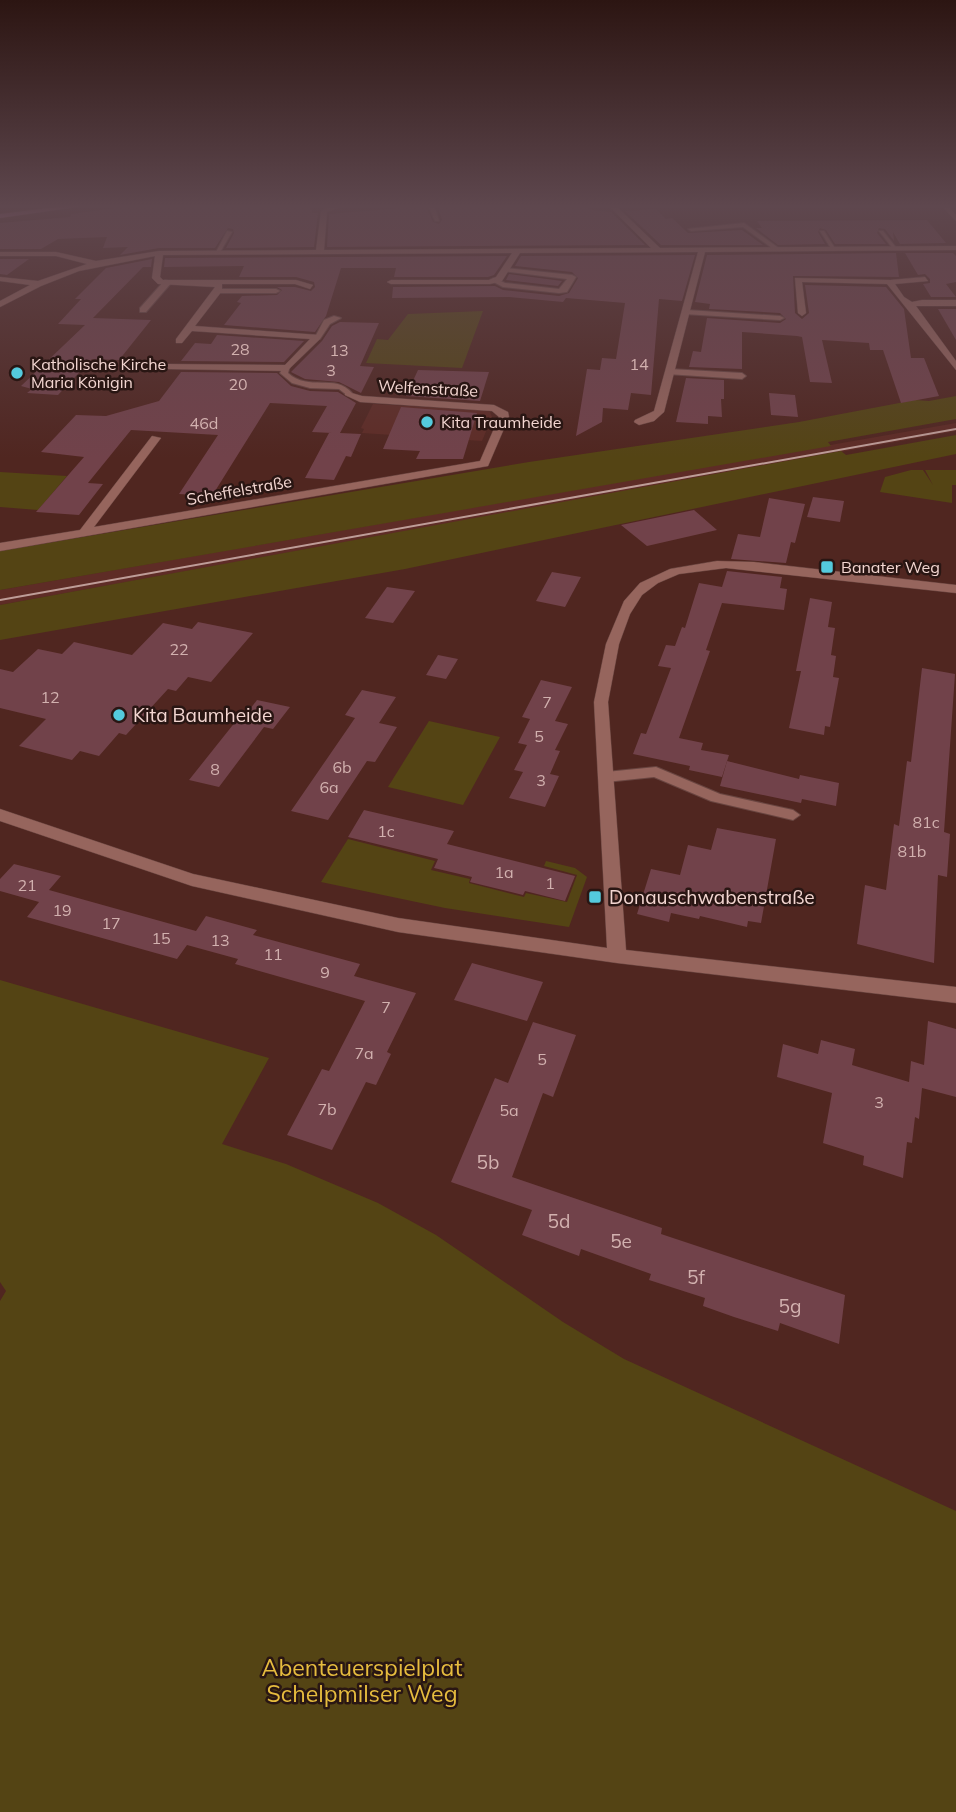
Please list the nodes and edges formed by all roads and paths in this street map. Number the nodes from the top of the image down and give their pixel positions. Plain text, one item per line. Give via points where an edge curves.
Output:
1 (25, 290) edge
2 (161, 290) edge
3 (214, 290) edge
4 (254, 290) edge
5 (692, 290) edge
6 (799, 290) edge
7 (895, 290) edge
8 (276, 291) dead end
9 (956, 303) edge
10 (0, 304) edge
11 (911, 305) junction
12 (143, 310) dead end
13 (687, 312) junction
14 (802, 313) dead end
15 (337, 318) dead end
16 (780, 318) dead end
17 (190, 328) junction
18 (317, 337) junction
19 (178, 341) dead end
20 (167, 367) dead end
21 (956, 367) edge
22 (287, 368) junction
23 (670, 372) junction
24 (742, 376) dead end
25 (348, 393) joint
26 (639, 422) dead end
27 (156, 438) dead end
28 (484, 464) joint
29 (84, 533) junction
30 (0, 547) edge
31 (956, 589) edge
32 (606, 777) junction
33 (0, 815) edge
34 (793, 815) dead end
35 (617, 956) junction
36 (956, 995) edge

1 - 10 street
2 - 12 lane
3 - 17 street
4 - 8 lane
5 - 13 street
6 - 14 street
7 - 11 street
9 - 11 street
11 - 21 street
13 - 16 lane
13 - 23 street
15 - 18 lane via 327,322
17 - 18 street
17 - 19 street
18 - 22 street
20 - 22 street
22 - 25 lane, Welfenstraße via 284,373 297,383 341,386
23 - 24 lane
23 - 26 street via 659,412
25 - 28 street, Welfenstraße via 360,399 500,410 504,417
27 - 29 street
28 - 29 street, Scheffelstraße
29 - 30 street, Scheffelstraße
31 - 32 street via 718,564 685,569 651,582 629,604 607,667 601,702
32 - 34 lane via 656,772 716,798
32 - 35 street
33 - 35 street via 176,875 298,905 467,936
35 - 36 street

